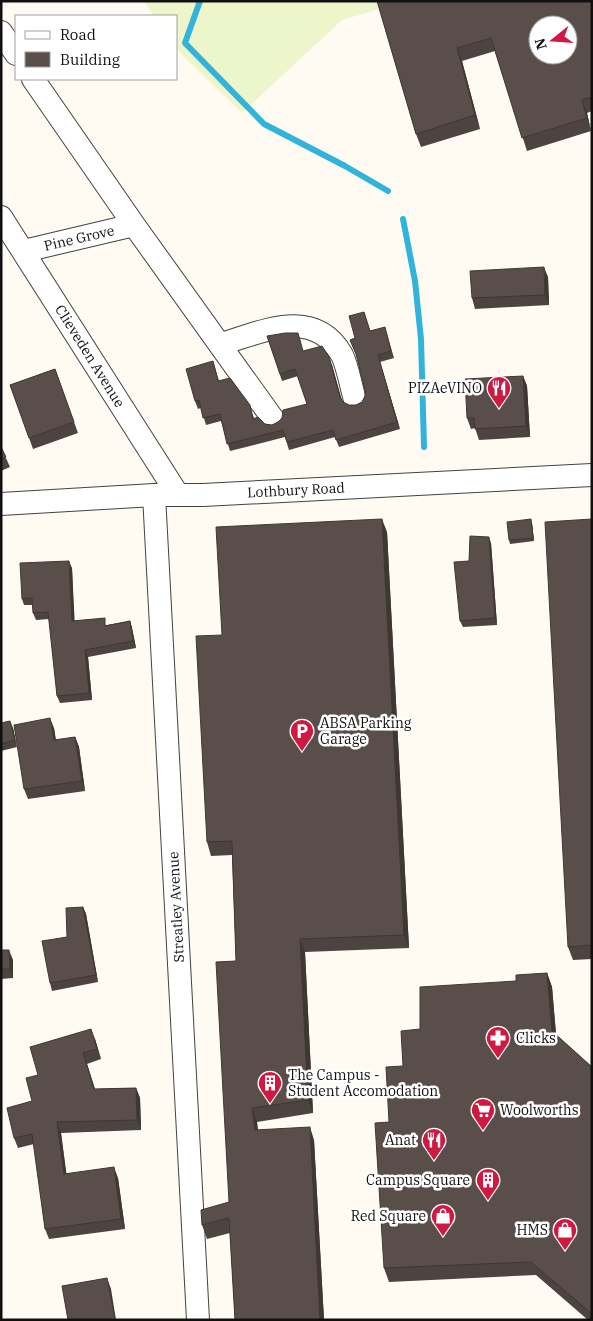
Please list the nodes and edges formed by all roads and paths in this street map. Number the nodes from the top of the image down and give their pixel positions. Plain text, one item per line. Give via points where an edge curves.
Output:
1 (1, 32) edge
2 (15, 53) edge
3 (34, 80) edge
4 (1, 217) edge
5 (134, 225) junction
6 (24, 251) junction
7 (221, 344) junction
8 (354, 400) dead end
9 (273, 419) dead end
10 (592, 475) edge
11 (154, 495) junction
12 (178, 495) junction
13 (1, 504) edge
14 (198, 1320) edge

1 - 2 street
3 - 5 street
4 - 6 street, Clieveden Avenue
5 - 6 street, Pine Grove
5 - 7 street
6 - 12 street, Clieveden Avenue
7 - 8 street via 281,326 309,327 321,333 342,356
7 - 9 street
10 - 12 street, Lothbury Road
11 - 12 street, Lothbury Road
11 - 13 street, Lothbury Road
11 - 14 street, Streatley Avenue

